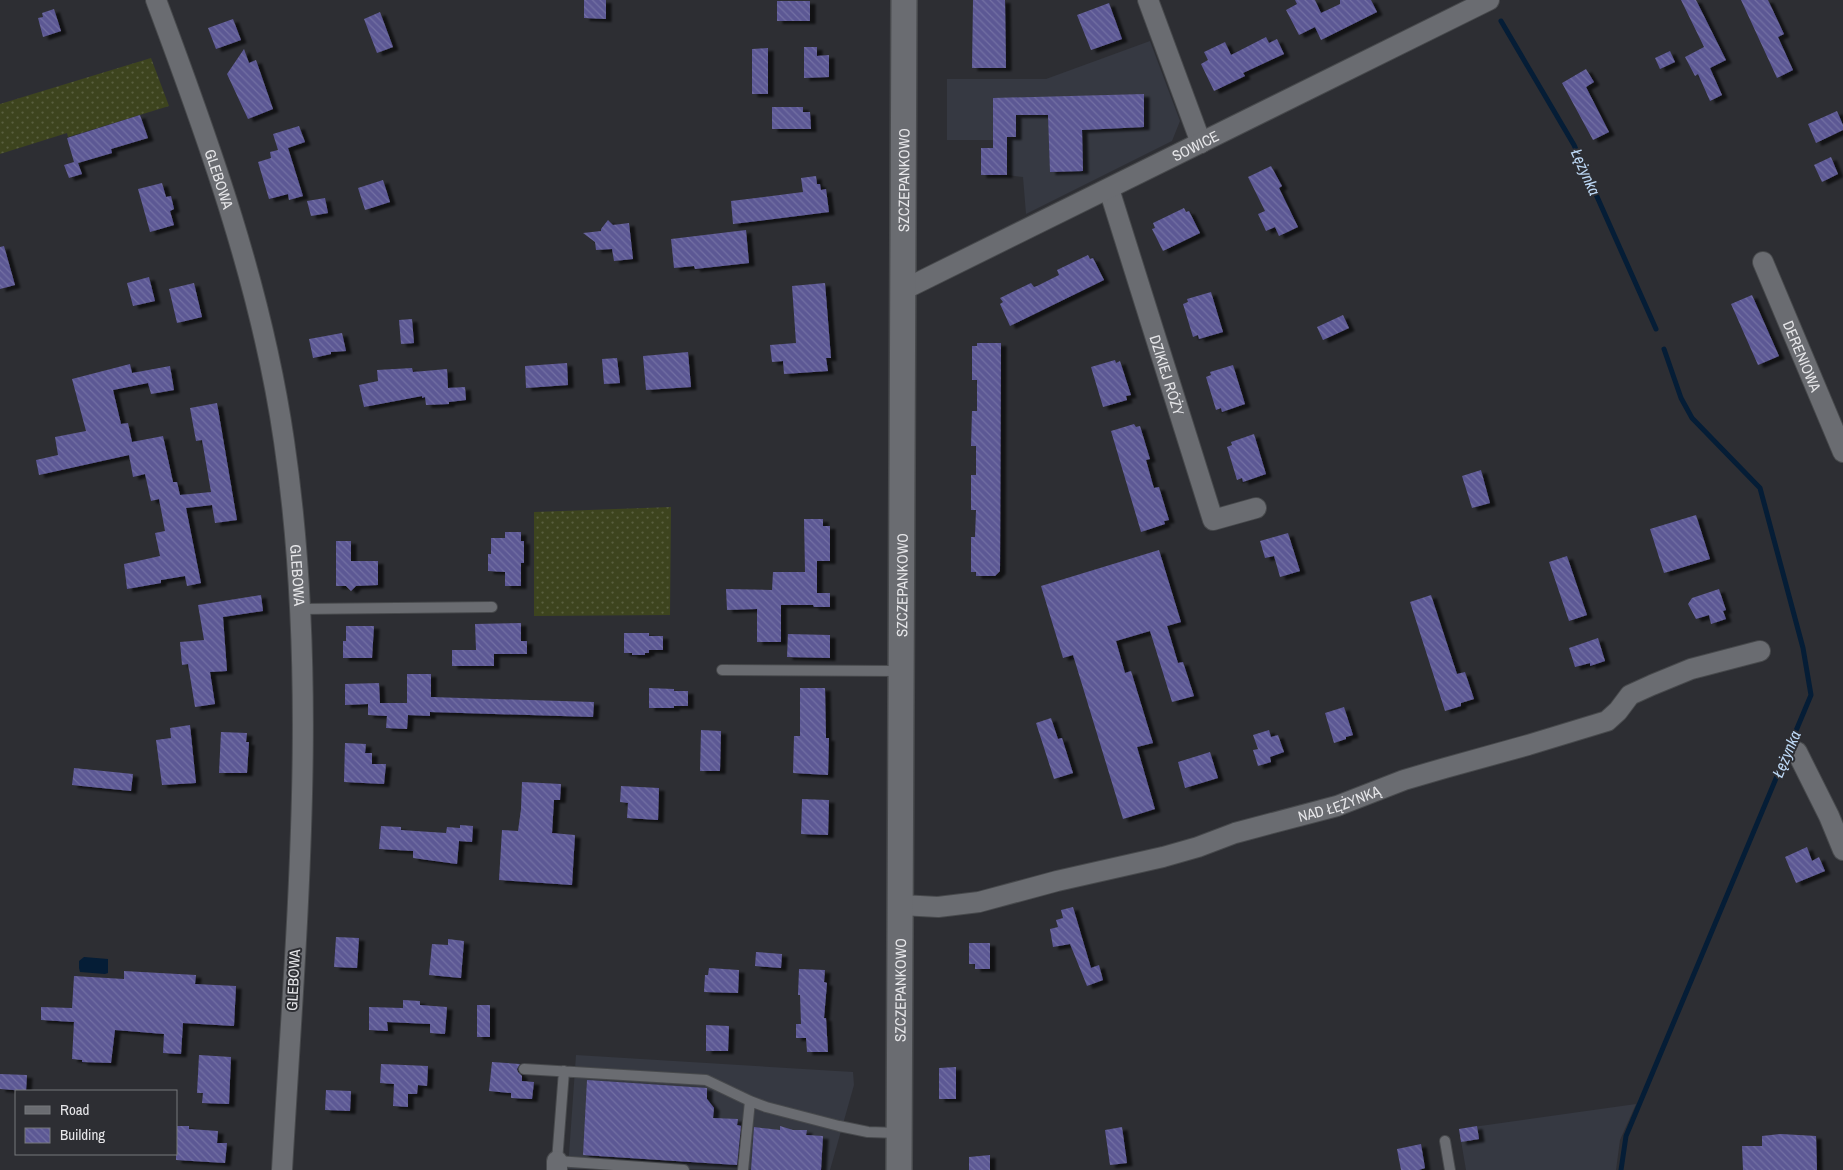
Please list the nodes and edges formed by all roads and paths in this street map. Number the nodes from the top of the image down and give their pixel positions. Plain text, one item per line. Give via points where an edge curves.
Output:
1 (156, 0) edge
2 (904, 0) edge
3 (1148, 0) edge
4 (1489, 0) edge
5 (1465, 5) edge
6 (1201, 143) junction
7 (1109, 188) junction
8 (1763, 262) dead end
9 (903, 290) junction
10 (1843, 452) edge
11 (1256, 508) dead end
12 (492, 607) dead end
13 (301, 608) junction
14 (1760, 651) dead end
15 (722, 670) dead end
16 (902, 671) junction
17 (1797, 752) dead end
18 (1843, 850) edge
19 (900, 905) junction
20 (524, 1069) dead end
21 (564, 1071) junction
22 (750, 1101) junction
23 (900, 1133) junction
24 (1445, 1141) dead end
25 (557, 1166) edge
26 (282, 1170) edge
27 (684, 1170) edge
28 (743, 1170) edge
29 (900, 1170) edge
30 (1450, 1170) edge

1 - 13 street, GLEBOWA via 221,182 260,320 285,446
2 - 9 street, SZCZEPANKOWO
3 - 6 street
4 - 5 street, SOWICE
5 - 6 street, SOWICE
6 - 7 street, SOWICE
7 - 9 street, SOWICE
7 - 11 street, DZIKIEJ RÓŻY via 1213,520
8 - 10 street, DERENIOWA
9 - 16 street, SZCZEPANKOWO
12 - 13 lane
13 - 26 street, GLEBOWA via 303,789
14 - 19 street, NAD ŁĘŻYNKĄ via 1691,669 1652,685 1630,696 1607,721 1404,780 1337,806 1235,833 1198,847 979,902 938,907
15 - 16 lane
16 - 19 street, SZCZEPANKOWO
17 - 18 street
19 - 23 street, SZCZEPANKOWO
20 - 21 lane
21 - 22 lane via 706,1080
21 - 25 lane
22 - 23 lane via 839,1126 868,1132
22 - 28 lane
23 - 29 street, SZCZEPANKOWO
24 - 30 lane
25 - 27 lane

